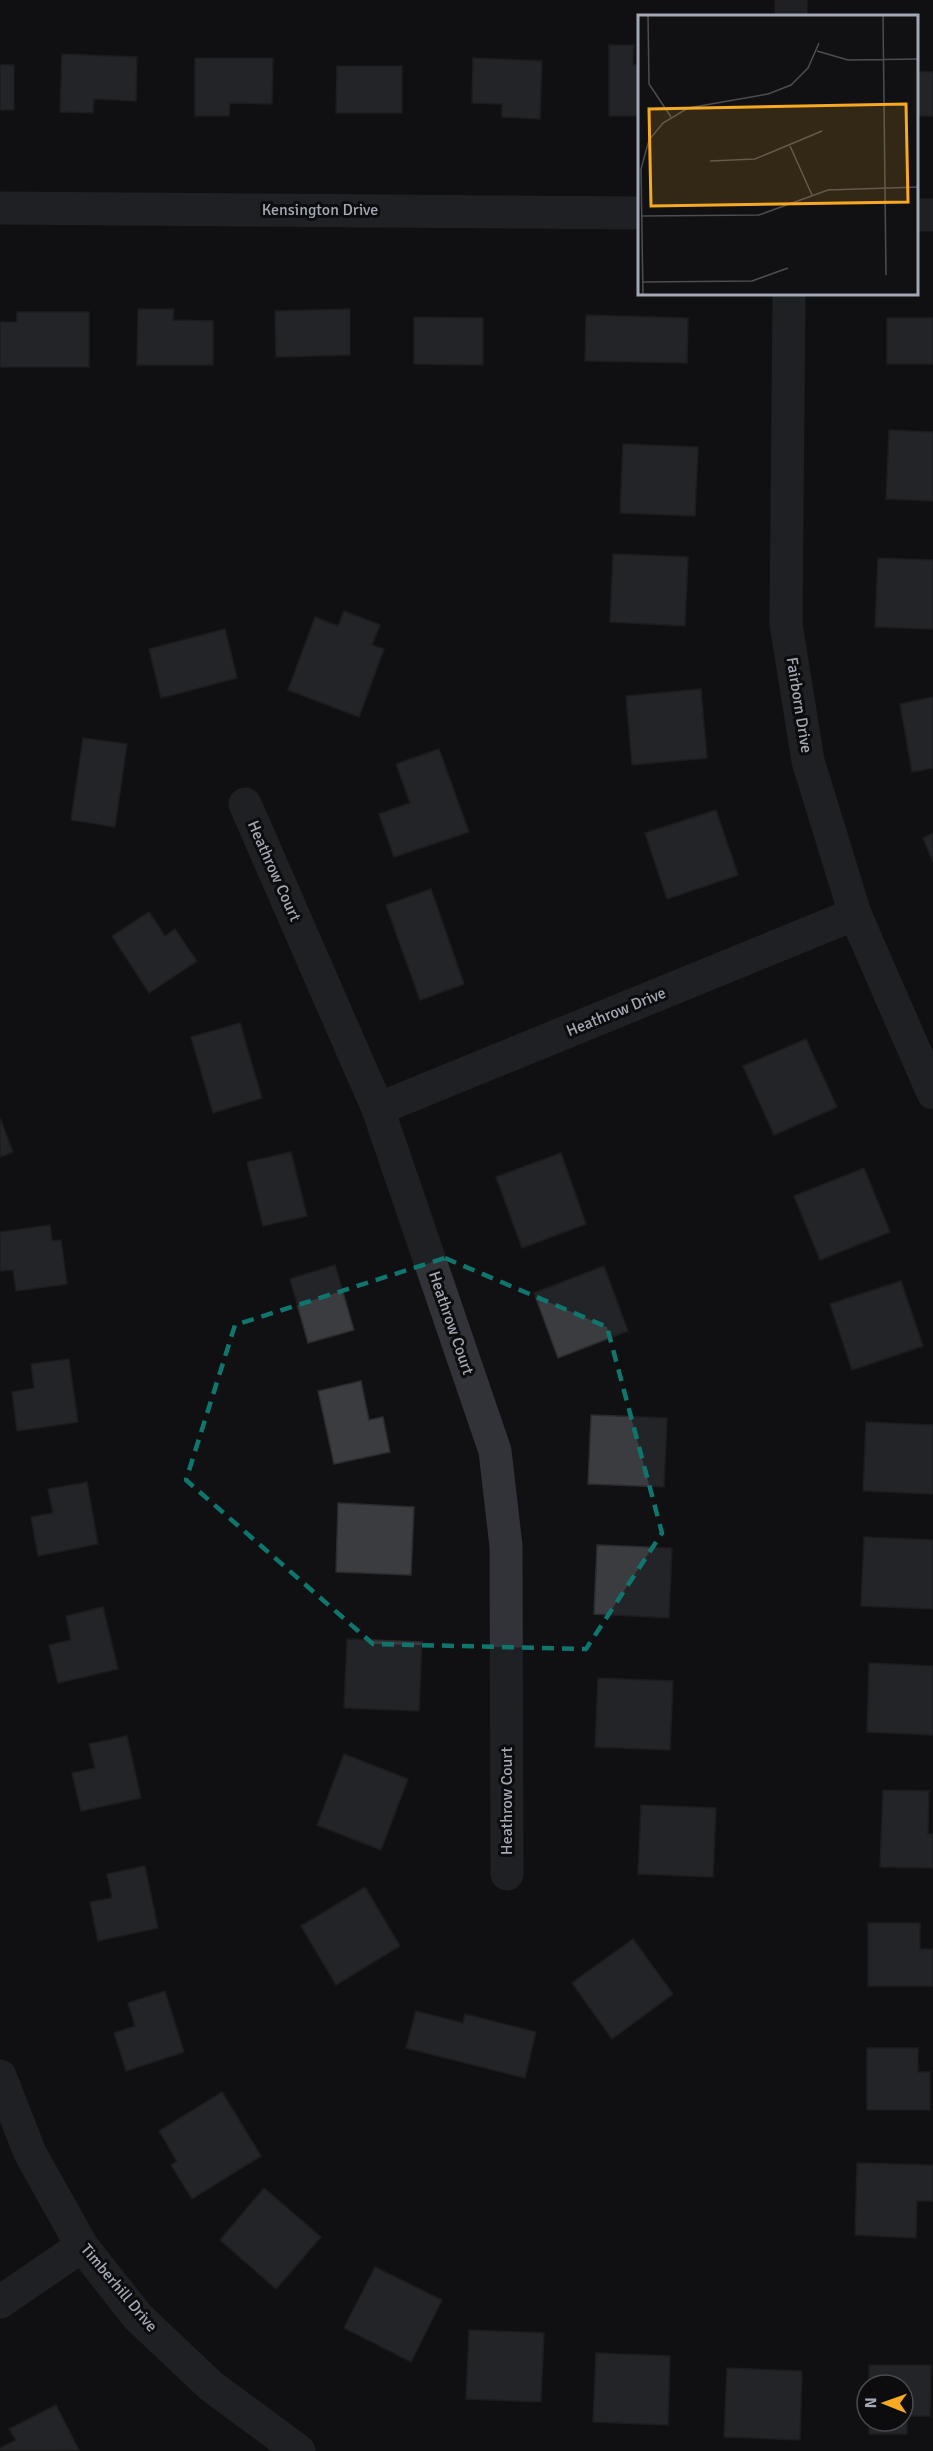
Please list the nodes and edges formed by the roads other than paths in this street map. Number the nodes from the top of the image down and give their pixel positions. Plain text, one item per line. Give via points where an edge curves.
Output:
1 (0, 208) edge
2 (638, 213) edge
3 (918, 214) edge
4 (933, 215) edge
5 (789, 296) edge
6 (245, 804) dead end
7 (855, 914) junction
8 (933, 1093) edge
9 (378, 1109) junction
10 (507, 1874) dead end
11 (0, 2076) edge
12 (82, 2246) junction
13 (0, 2302) edge
14 (299, 2451) edge

1 - 2 street, Kensington Drive
3 - 4 street
5 - 7 street, Fairborn Drive via 786,624 808,761
6 - 9 street, Heathrow Court
7 - 8 street, Fairborn Drive
7 - 9 street, Heathrow Drive
9 - 10 street, Heathrow Court via 495,1451 506,1546
11 - 12 street, Timberhill Drive via 30,2153
12 - 13 street
12 - 14 street, Timberhill Drive via 138,2317 210,2386

